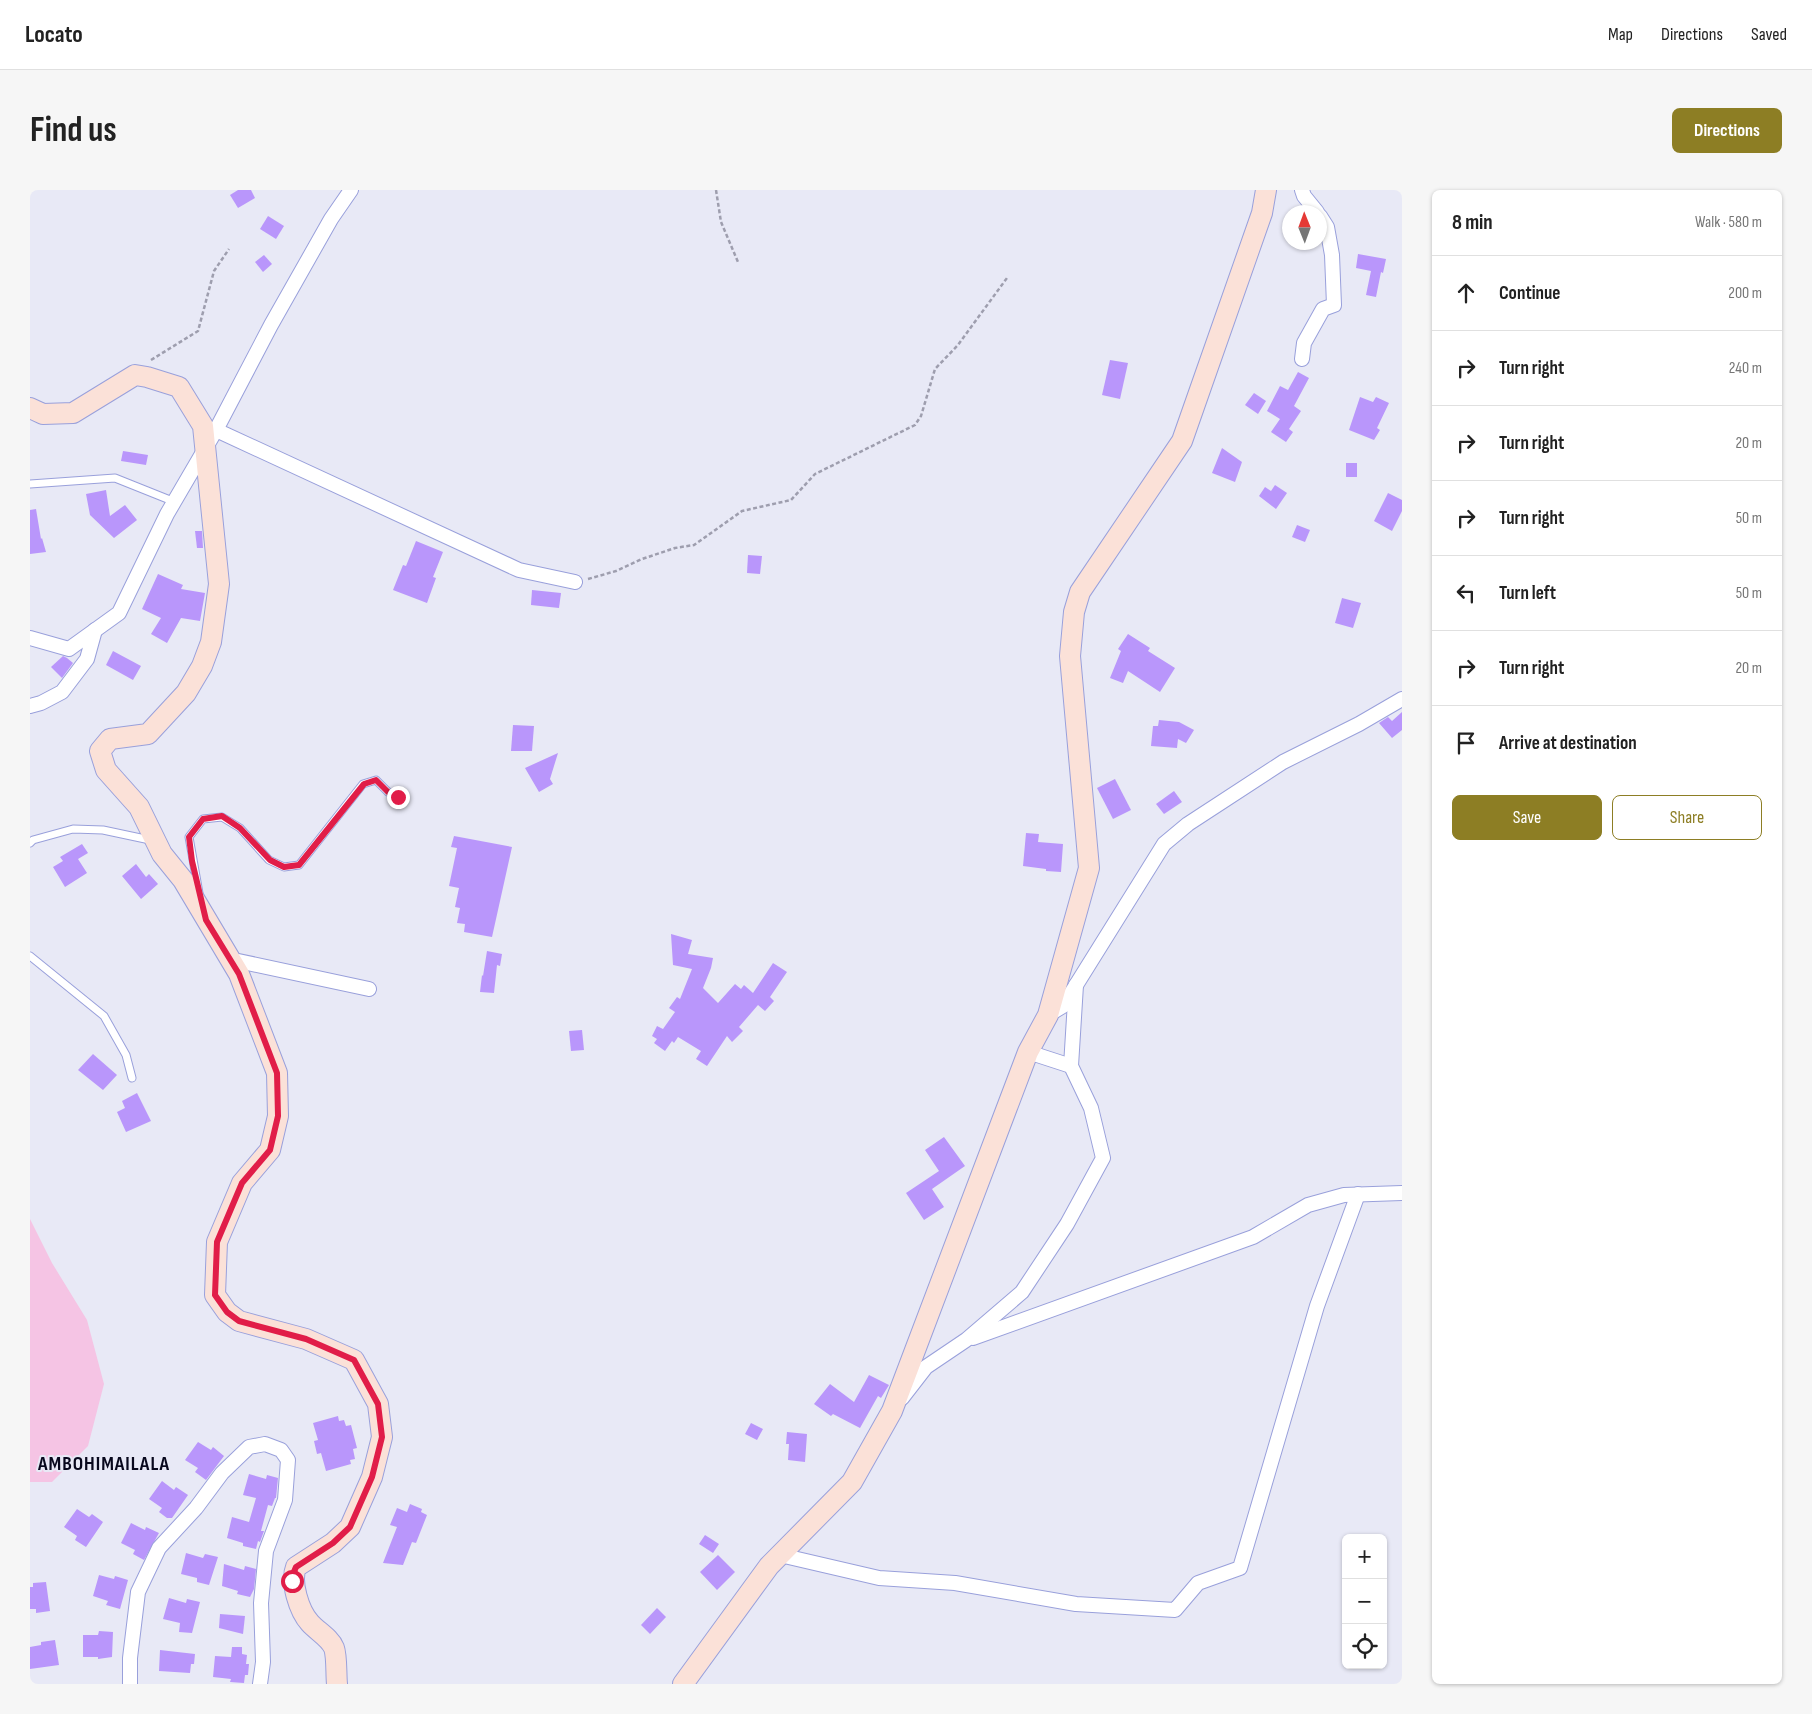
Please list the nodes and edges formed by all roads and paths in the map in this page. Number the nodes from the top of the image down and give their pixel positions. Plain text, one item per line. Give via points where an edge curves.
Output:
1 (351, 190) edge
2 (716, 190) edge
3 (1266, 190) edge
4 (1302, 190) edge
5 (1311, 205) edge
6 (1327, 227) edge
7 (229, 249) dead end
8 (738, 262) dead end
9 (1007, 278) dead end
10 (1302, 359) dead end
11 (135, 375) junction
12 (30, 408) edge
13 (216, 430) junction
14 (205, 450) junction
15 (30, 484) edge
16 (175, 502) junction
17 (575, 582) joint
18 (95, 630) junction
19 (30, 638) edge
20 (1402, 699) edge
21 (30, 706) edge
22 (398, 797) dead end
23 (156, 842) junction
24 (30, 843) edge
25 (206, 920) junction
26 (30, 956) edge
27 (229, 959) junction
28 (1076, 985) junction
29 (369, 989) dead end
30 (1048, 1014) junction
31 (1028, 1052) junction
32 (1071, 1066) junction
33 (132, 1078) dead end
34 (1402, 1193) edge
35 (1358, 1194) junction
36 (966, 1340) junction
37 (892, 1411) junction
38 (780, 1555) junction
39 (130, 1684) edge
40 (260, 1684) edge
41 (337, 1684) edge
42 (683, 1684) edge

1 - 13 street via 271,325
2 - 8 path via 721,222
3 - 30 street via 1262,213 1182,441 1080,592 1074,612 1070,656 1089,868
4 - 5 street
6 - 10 street via 1334,305 1323,309 1304,343
7 - 11 path via 214,271 198,331 153,358
9 - 17 path via 958,345 935,368 921,416 915,425 815,474 792,500 742,511 694,545 675,548 616,571
11 - 12 street via 73,413 43,414
11 - 14 street via 179,387 202,426
13 - 14 street
13 - 17 street via 519,570
14 - 16 street
14 - 23 street via 219,584 211,642 186,693 148,734 110,740 100,751 106,770 139,808
15 - 16 lane via 115,478
16 - 18 street via 119,613
18 - 19 street via 69,649
18 - 21 street via 87,659 62,692
20 - 28 street via 1283,762 1188,824 1164,844
22 - 25 lane via 376,780 364,784 299,865 284,867 270,860 240,828 222,816 203,819 189,837
23 - 24 lane via 103,830 73,829
23 - 25 street
25 - 27 street
26 - 33 lane via 104,1016 126,1055
27 - 29 street
27 - 41 street via 239,974 277,1073 278,1116 270,1150 242,1183 217,1242 215,1295 227,1312 239,1321 306,1339 354,1360 378,1404 382,1437 372,1477 350,1527 333,1543 296,1567 293,1574 297,1598 309,1622 334,1648
28 - 30 street via 1063,1006
28 - 32 street
30 - 31 street
31 - 32 street
31 - 37 street
32 - 36 street via 1091,1108 1103,1158 1067,1224 1022,1292
34 - 35 street
35 - 36 street via 1344,1194 1308,1205 1253,1237
35 - 38 street via 1317,1306 1240,1568 1198,1583 1175,1610 1076,1604 955,1583 879,1578
36 - 37 street via 926,1367
37 - 38 street via 852,1482
38 - 42 street
39 - 40 street via 138,1592 159,1548 196,1508 222,1473 249,1447 265,1444 281,1450 288,1460 284,1500 266,1551 261,1603 263,1662

